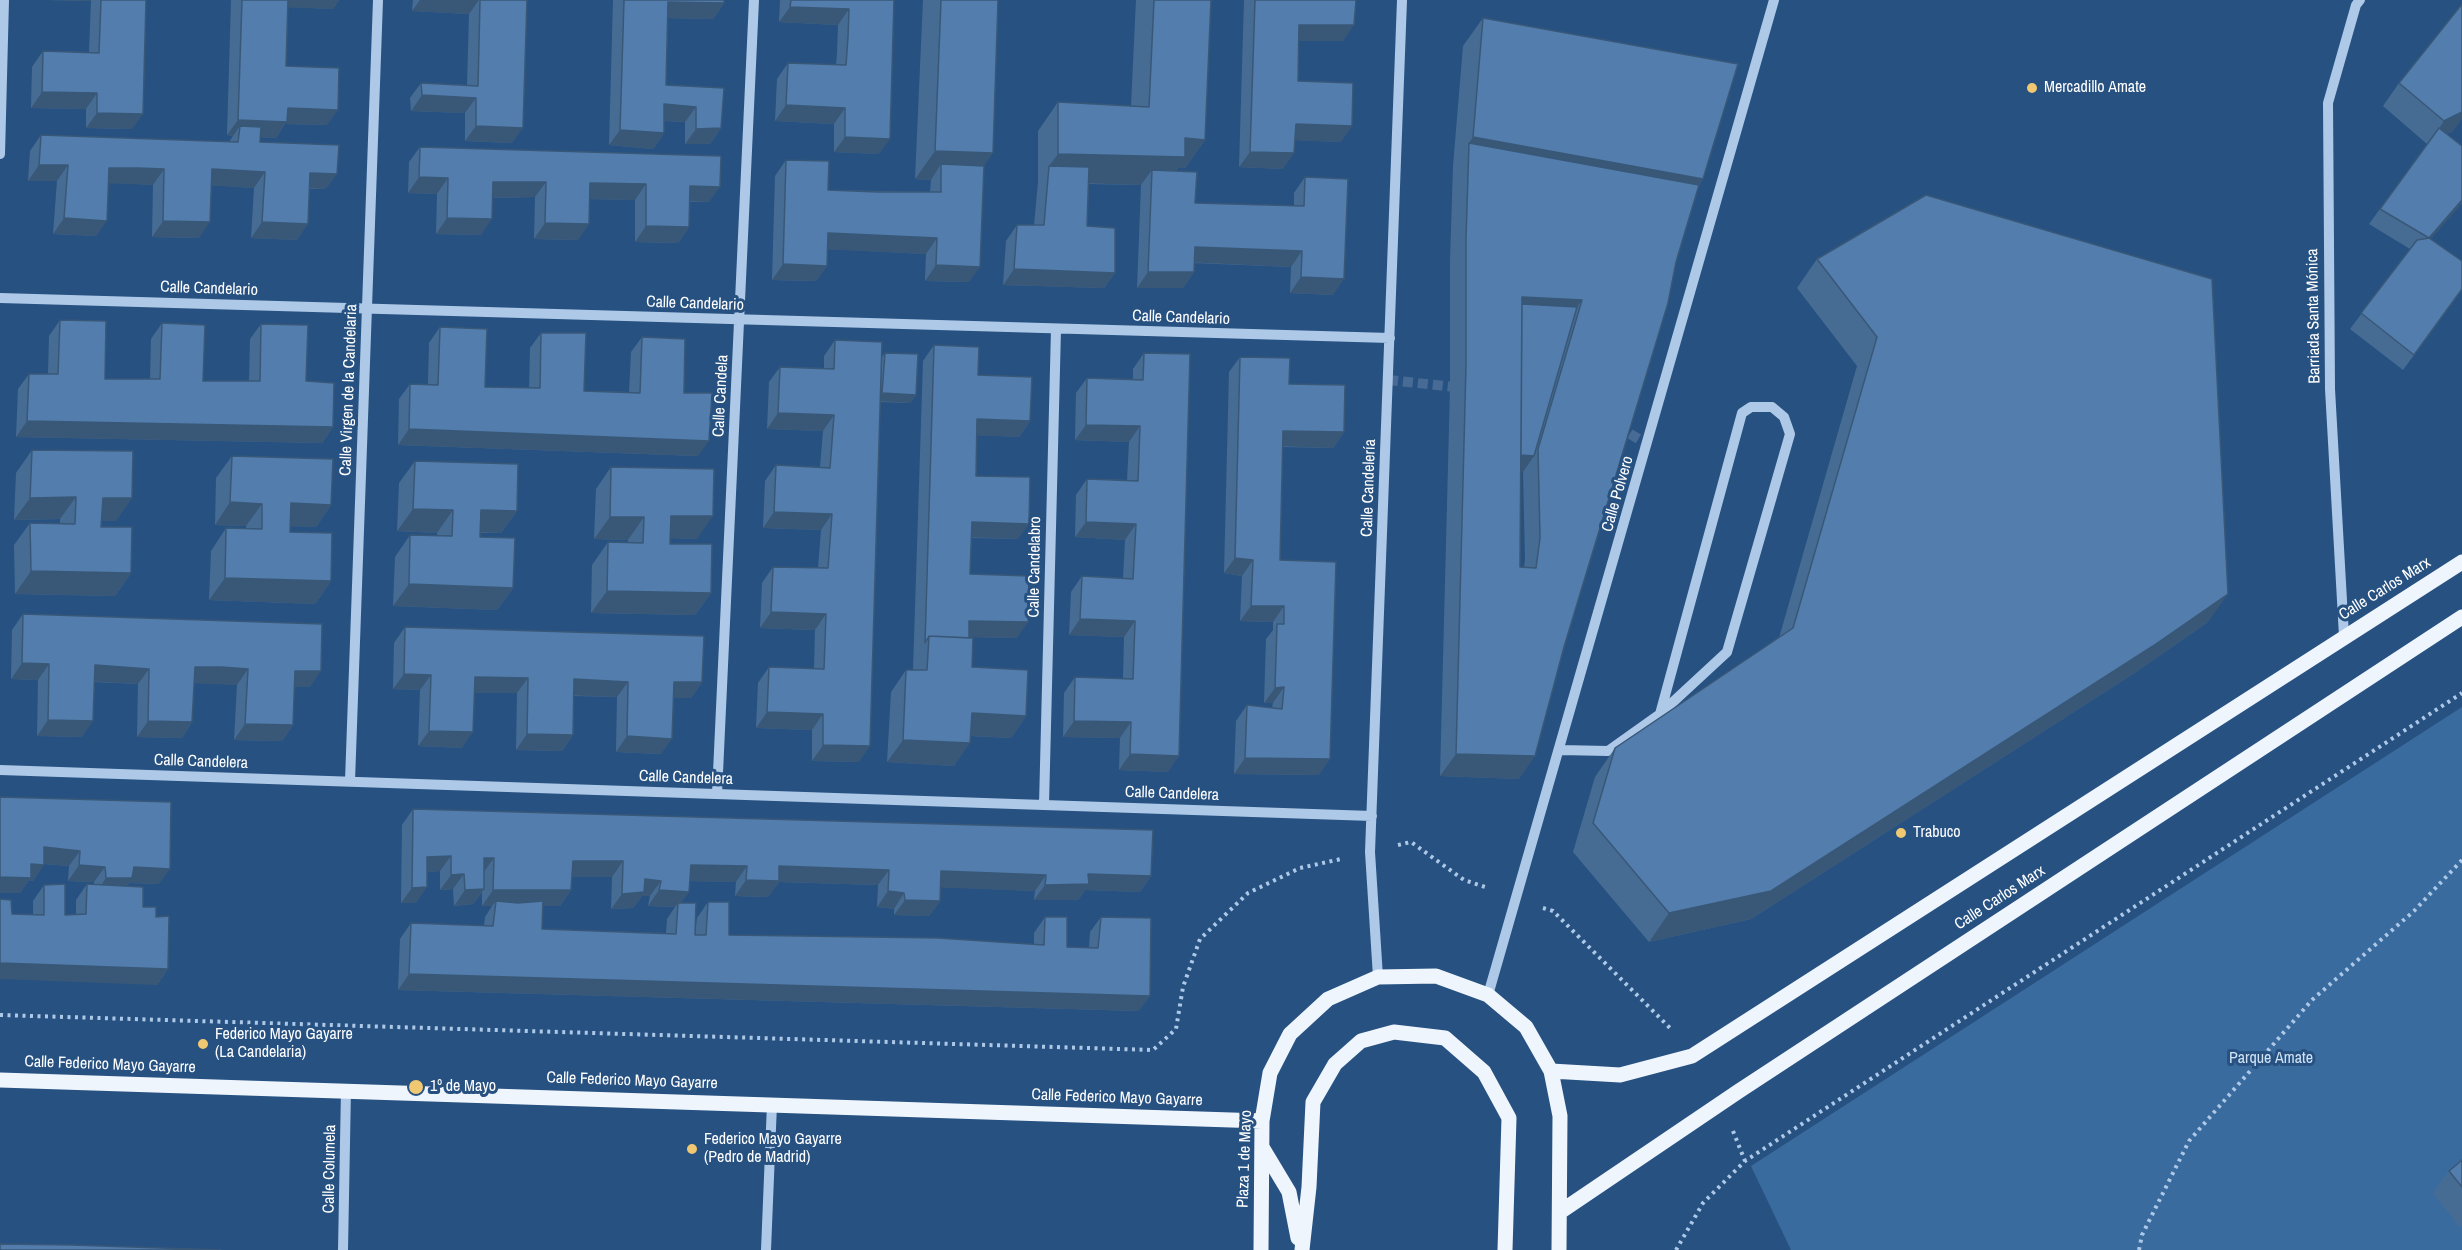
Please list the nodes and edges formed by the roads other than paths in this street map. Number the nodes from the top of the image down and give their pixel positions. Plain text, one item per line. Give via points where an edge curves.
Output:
1 (4, 0) edge
2 (378, 0) edge
3 (754, 0) edge
4 (1402, 0) edge
5 (1774, 0) edge
6 (2360, 0) edge
7 (0, 154) edge
8 (0, 298) edge
9 (367, 309) junction
10 (740, 320) junction
11 (1056, 329) junction
12 (1389, 338) junction
13 (2462, 562) edge
14 (2462, 617) edge
15 (2344, 636) junction
16 (1660, 714) junction
17 (1560, 750) junction
18 (0, 770) edge
19 (350, 781) junction
20 (717, 794) junction
21 (1044, 805) junction
22 (1372, 816) junction
23 (1378, 977) junction
24 (1488, 995) junction
25 (1551, 1071) junction
26 (0, 1080) edge
27 (346, 1089) junction
28 (772, 1104) junction
29 (1262, 1121) junction
30 (1262, 1147) junction
31 (1560, 1212) junction
32 (343, 1250) edge
33 (766, 1250) edge
34 (1261, 1250) edge
35 (1300, 1250) edge
36 (1505, 1250) edge
37 (1559, 1250) edge

1 - 7 street
2 - 9 street, Calle Virgen de la Candelaria
3 - 10 street, Calle Candela
4 - 12 street, Calle Candelería
5 - 17 street, Calle Polvero
6 - 15 street, Barriada Santa Mónica via 2328,103 2330,389
8 - 9 street, Calle Candelario
9 - 10 street, Calle Candelario
9 - 19 street, Calle Virgen de la Candelaria
10 - 11 street, Calle Candelario
10 - 20 street, Calle Candela
11 - 12 street, Calle Candelario
11 - 21 street, Calle Candelabro
12 - 22 street, Calle Candelería
13 - 15 main road, Calle Carlos Marx
14 - 31 main road, Calle Carlos Marx via 1739,1090
15 - 25 main road, Calle Carlos Marx via 1692,1056 1620,1075
16 - 16 street via 1727,652 1790,434 1784,417 1772,407 1751,407 1742,413
16 - 17 street via 1608,751
17 - 24 street, Calle Polvero
18 - 19 street, Calle Candelera
19 - 20 street, Calle Candelera
20 - 21 street, Calle Candelera
21 - 22 street, Calle Candelera
22 - 23 street, Calle Candelería via 1370,852
23 - 24 main road, Plaza 1 de Mayo via 1436,976
23 - 29 main road, Plaza 1 de Mayo via 1328,999 1290,1034 1270,1073
24 - 25 main road, Plaza 1 de Mayo via 1526,1027
25 - 31 main road, Plaza 1 de Mayo via 1560,1116
26 - 27 main road, Calle Federico Mayo Gayarre
27 - 28 main road, Calle Federico Mayo Gayarre
27 - 32 street, Calle Columela
28 - 29 main road, Calle Federico Mayo Gayarre
28 - 33 street
29 - 30 main road, Plaza 1 de Mayo
30 - 34 main road, Plaza 1 de Mayo
30 - 35 main road via 1288,1192
31 - 37 main road, Plaza 1 de Mayo
35 - 36 main road via 1309,1187 1313,1102 1335,1064 1361,1041 1394,1032 1445,1038 1484,1072 1509,1118

